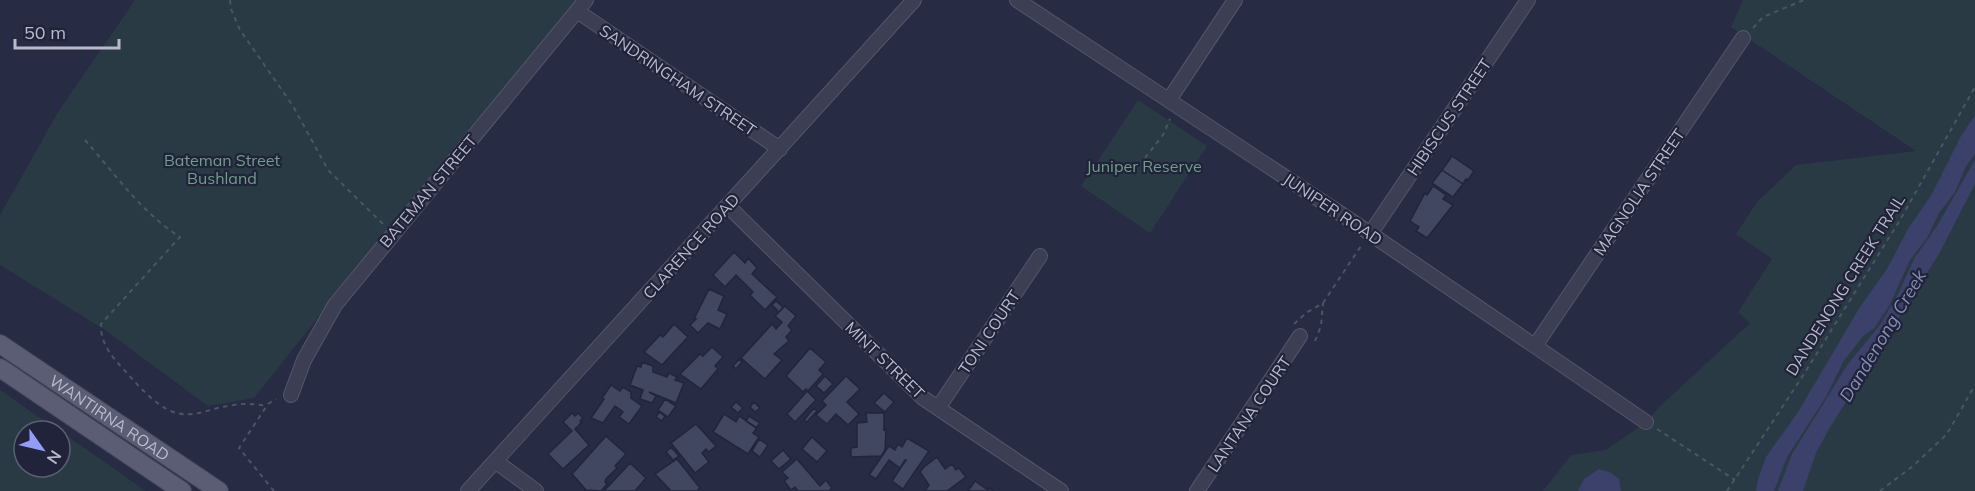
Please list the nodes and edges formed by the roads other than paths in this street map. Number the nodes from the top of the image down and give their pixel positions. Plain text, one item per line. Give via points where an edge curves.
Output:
1 (586, 0) edge
2 (914, 0) edge
3 (1017, 0) edge
4 (1235, 0) edge
5 (1528, 0) edge
6 (577, 11) junction
7 (1743, 38) road end
8 (1169, 100) junction
9 (780, 149) junction
10 (728, 206) junction
11 (1370, 234) junction
12 (1040, 256) dead end
13 (1296, 331) road end
14 (0, 344) edge
15 (1535, 346) junction
16 (0, 368) edge
17 (291, 395) dead end
18 (938, 408) junction
19 (1646, 422) road end
20 (495, 461) junction
21 (182, 491) edge
22 (219, 491) edge
23 (468, 491) edge
24 (536, 491) edge
25 (1061, 491) edge
26 (1197, 491) edge

1 - 6 street, BATEMAN STREET
2 - 9 street, CLARENCE ROAD
3 - 8 street, JUNIPER ROAD
4 - 8 street
5 - 11 street, HIBISCUS STREET
6 - 9 street, SANDRINGHAM STREET
6 - 17 street, BATEMAN STREET via 335,304 304,360
7 - 15 street, MAGNOLIA STREET
8 - 11 street, JUNIPER ROAD
9 - 10 street, CLARENCE ROAD
10 - 18 street, MINT STREET via 923,398
10 - 20 street, CLARENCE ROAD
11 - 15 street, JUNIPER ROAD
12 - 18 street, TONI COURT
13 - 26 street, LANTANA COURT
14 - 22 main road, WANTIRNA ROAD
15 - 19 street, JUNIPER ROAD
16 - 21 main road, WANTIRNA ROAD
18 - 25 street, MINT STREET
20 - 23 street, CLARENCE ROAD
20 - 24 street

